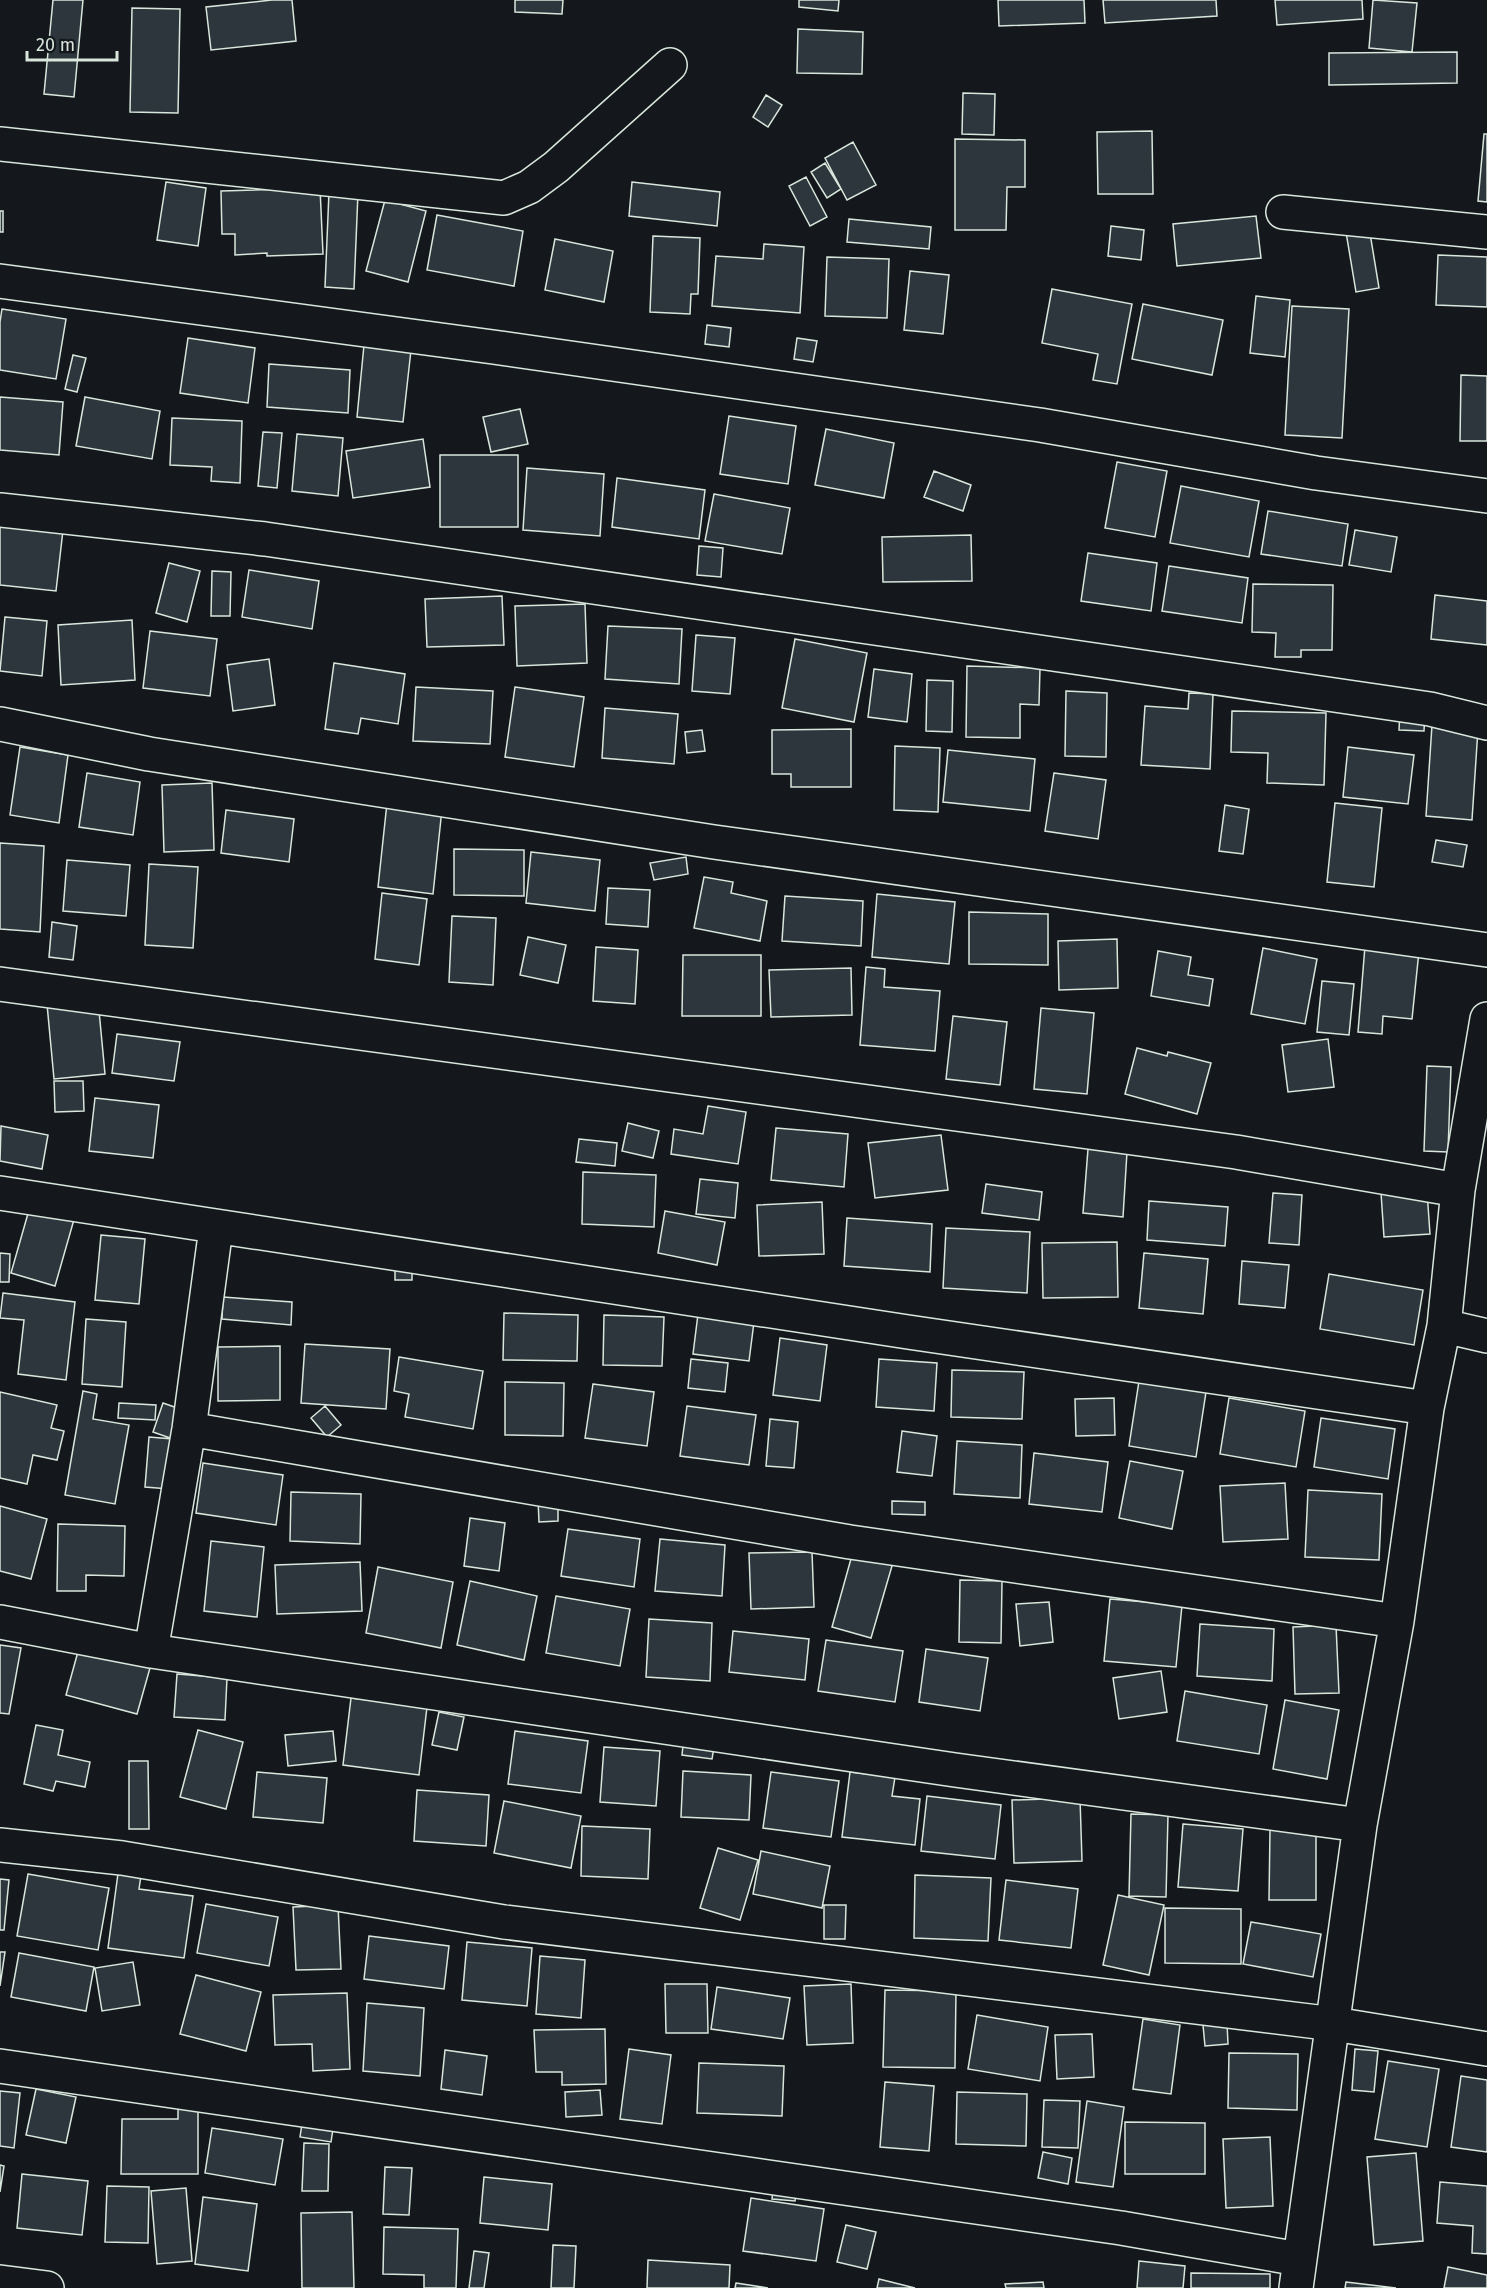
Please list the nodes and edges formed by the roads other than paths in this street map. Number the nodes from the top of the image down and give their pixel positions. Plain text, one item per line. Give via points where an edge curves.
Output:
1 (670, 65) dead end
2 (0, 144) edge
3 (1283, 212) dead end
4 (1487, 232) edge
5 (0, 281) edge
6 (1487, 496) edge
7 (0, 510) edge
8 (1487, 723) edge
9 (0, 724) edge
10 (1487, 950) edge
11 (0, 984) edge
12 (1487, 1019) edge
13 (1479, 1110) edge
14 (1458, 1190) junction
15 (0, 1193) edge
16 (216, 1228) junction
17 (1444, 1326) junction
18 (1487, 1336) edge
19 (1428, 1408) junction
20 (189, 1429) junction
21 (1397, 1621) junction
22 (0, 1622) edge
23 (152, 1652) junction
24 (1360, 1825) junction
25 (0, 1845) edge
26 (1334, 2024) junction
27 (1487, 2049) edge
28 (0, 2066) edge
29 (1298, 2273) edge
30 (0, 2282) edge
31 (47, 2288) edge

1 - 2 street via 556,166 529,187 504,198
3 - 4 street
5 - 6 street via 993,418 1316,473
7 - 8 street via 265,539 1430,709
9 - 10 street via 148,754 714,842
11 - 14 street via 1236,1152
12 - 13 street
13 - 14 street
14 - 17 street
15 - 16 street
16 - 19 street
16 - 20 street
17 - 18 street
17 - 19 street
19 - 21 street
20 - 21 street via 850,1542
20 - 23 street
21 - 24 street
22 - 23 street
23 - 24 street via 943,1769
24 - 26 street
25 - 26 street via 122,1857 504,1922
26 - 27 street
26 - 29 street
28 - 29 street via 1121,2228
30 - 31 street

